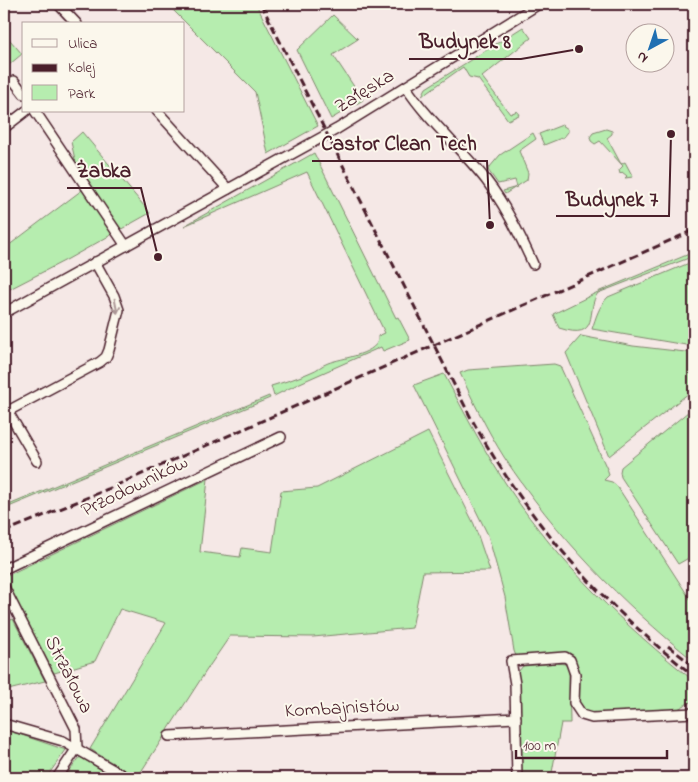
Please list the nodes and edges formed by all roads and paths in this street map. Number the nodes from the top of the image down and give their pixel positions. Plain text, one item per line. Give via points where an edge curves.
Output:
1 (58, 4) edge
2 (539, 4) edge
3 (75, 22) edge
4 (14, 81) dead end
5 (406, 87) junction
6 (22, 91) edge
7 (25, 112) edge
8 (37, 112) edge
9 (158, 112) edge
10 (4, 128) edge
11 (228, 189) junction
12 (126, 246) junction
13 (96, 262) junction
14 (533, 264) dead end
15 (4, 313) edge
16 (6, 408) edge
17 (281, 437) dead end
18 (37, 461) dead end
19 (4, 569) edge
20 (4, 587) edge
21 (694, 713) edge
22 (516, 718) junction
23 (4, 724) edge
24 (169, 736) dead end
25 (77, 748) junction
26 (57, 778) edge
27 (127, 778) edge
28 (517, 778) edge

1 - 3 street
2 - 5 street, Załęska
4 - 6 street
5 - 11 street, Załęska
5 - 14 street via 487,181 518,230
7 - 10 street
8 - 12 street
9 - 11 street
11 - 12 street, Załęska
12 - 13 street, Załęska
13 - 15 street, Załęska
13 -> 16 street via 118,306 117,323 106,357
16 - 18 street
17 - 19 street, Przodowników
20 - 25 street, Strzałowa via 76,729
21 - 22 street via 592,718 582,715 574,703 573,666 565,657 511,661
22 - 24 street, Kombajnistów
22 - 28 street
23 - 25 street
25 - 26 street
25 - 27 street

